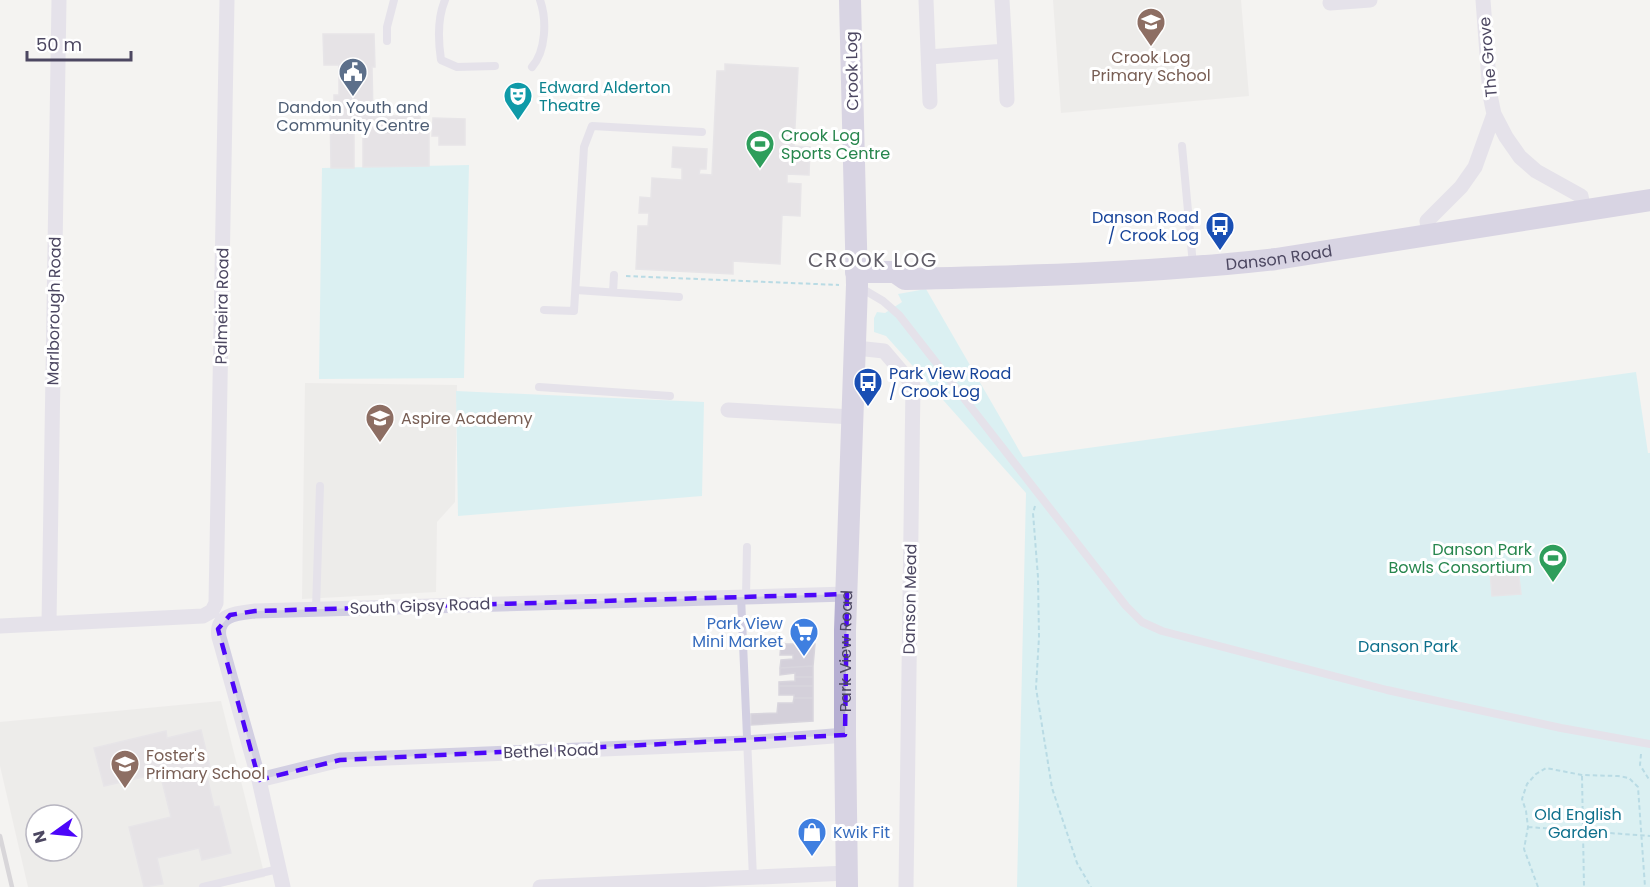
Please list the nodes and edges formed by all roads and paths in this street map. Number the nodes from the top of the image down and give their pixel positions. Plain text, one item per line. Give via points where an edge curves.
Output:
1 (59, 0) edge
2 (227, 0) edge
3 (394, 0) edge
4 (445, 0) edge
5 (540, 0) edge
6 (850, 0) edge
7 (926, 0) edge
8 (1002, 0) edge
9 (1370, 0) edge
10 (1483, 0) edge
11 (1330, 3) dead end
12 (387, 41) dead end
13 (1005, 51) junction
14 (929, 57) junction
15 (495, 66) dead end
16 (532, 67) dead end
17 (1007, 100) dead end
18 (930, 102) dead end
19 (1494, 114) junction
20 (702, 132) dead end
21 (1182, 146) dead end
22 (1650, 200) edge
23 (1584, 211) junction
24 (1429, 236) junction
25 (1194, 267) junction
26 (614, 275) joint
27 (856, 278) junction
28 (576, 290) junction
29 (613, 292) junction
30 (679, 297) dead end
31 (544, 310) dead end
32 (856, 348) junction
33 (538, 387) dead end
34 (670, 396) dead end
35 (728, 410) dead end
36 (853, 417) junction
37 (320, 486) dead end
38 (1039, 495) junction
39 (747, 547) dead end
40 (847, 594) junction
41 (744, 596) junction
42 (316, 609) junction
43 (217, 616) junction
44 (49, 623) junction
45 (0, 626) edge
46 (845, 735) junction
47 (746, 743) junction
48 (1646, 743) edge
49 (1582, 776) junction
50 (259, 780) junction
51 (1650, 781) edge
52 (1528, 827) junction
53 (1582, 830) junction
54 (1641, 835) junction
55 (1650, 836) edge
56 (278, 869) junction
57 (753, 878) junction
58 (847, 880) edge
59 (203, 887) edge
60 (283, 887) edge
61 (540, 887) edge
62 (906, 887) edge
63 (1091, 887) edge
64 (1538, 887) edge
65 (1584, 887) edge
66 (1645, 887) edge

1 - 44 street, Marlborough Road
2 - 43 street, Palmeira Road
3 - 12 lane
4 - 15 lane via 440,16 441,60 457,67
5 - 16 lane via 545,22 539,59
6 - 27 main road, Crook Log
7 - 14 street
8 - 13 street
9 - 11 street
10 - 19 street, The Grove
13 - 14 street
13 - 17 street
14 - 18 street
19 - 23 street, The Grove via 1520,157 1536,171 1581,196
19 - 24 street, The Grove via 1475,166 1461,187 1427,221
20 - 28 lane via 592,126 584,147
21 - 25 lane
22 - 23 main road, Danson Road
23 - 24 main road, Danson Road
24 - 25 main road, Danson Road
25 - 27 main road, Danson Road via 1053,276 905,279 897,286
26 - 27 path
26 - 29 lane
27 - 32 main road, Park View Road
27 - 38 lane via 899,315
28 - 29 lane
28 - 31 lane via 574,311
29 - 30 lane
32 - 36 main road, Park View Road
32 - 62 street, Danson Mead via 884,351 913,385
33 - 34 lane
35 - 36 street
36 - 40 main road, Park View Road
37 - 42 lane
38 - 48 lane via 1126,606 1142,622 1162,631 1387,690
38 - 63 path via 1033,513 1039,597 1036,688 1052,788 1077,862
39 - 41 lane
40 - 41 street, South Gipsy Road
40 - 46 main road, Park View Road
41 - 42 street, South Gipsy Road
41 - 47 lane
42 - 43 street, South Gipsy Road
43 - 44 street, South Gipsy Road
43 - 50 street, Palmeira Road via 219,637
44 - 45 street, South Gipsy Road
46 - 47 street, Bethel Road
46 - 58 main road, Park View Road
47 - 50 street, Bethel Road via 340,760
47 - 57 lane
48 - 51 path via 1640,765
49 - 52 path via 1546,768 1536,774 1522,799
49 - 53 path
49 - 54 path via 1629,778 1638,787
50 - 56 street, Palmeira Road
52 - 53 path
52 - 64 path via 1524,849
53 - 54 path
53 - 65 path
54 - 55 path
54 - 66 path
56 - 59 lane
56 - 60 street, Palmeira Road
57 - 58 street
57 - 61 street

